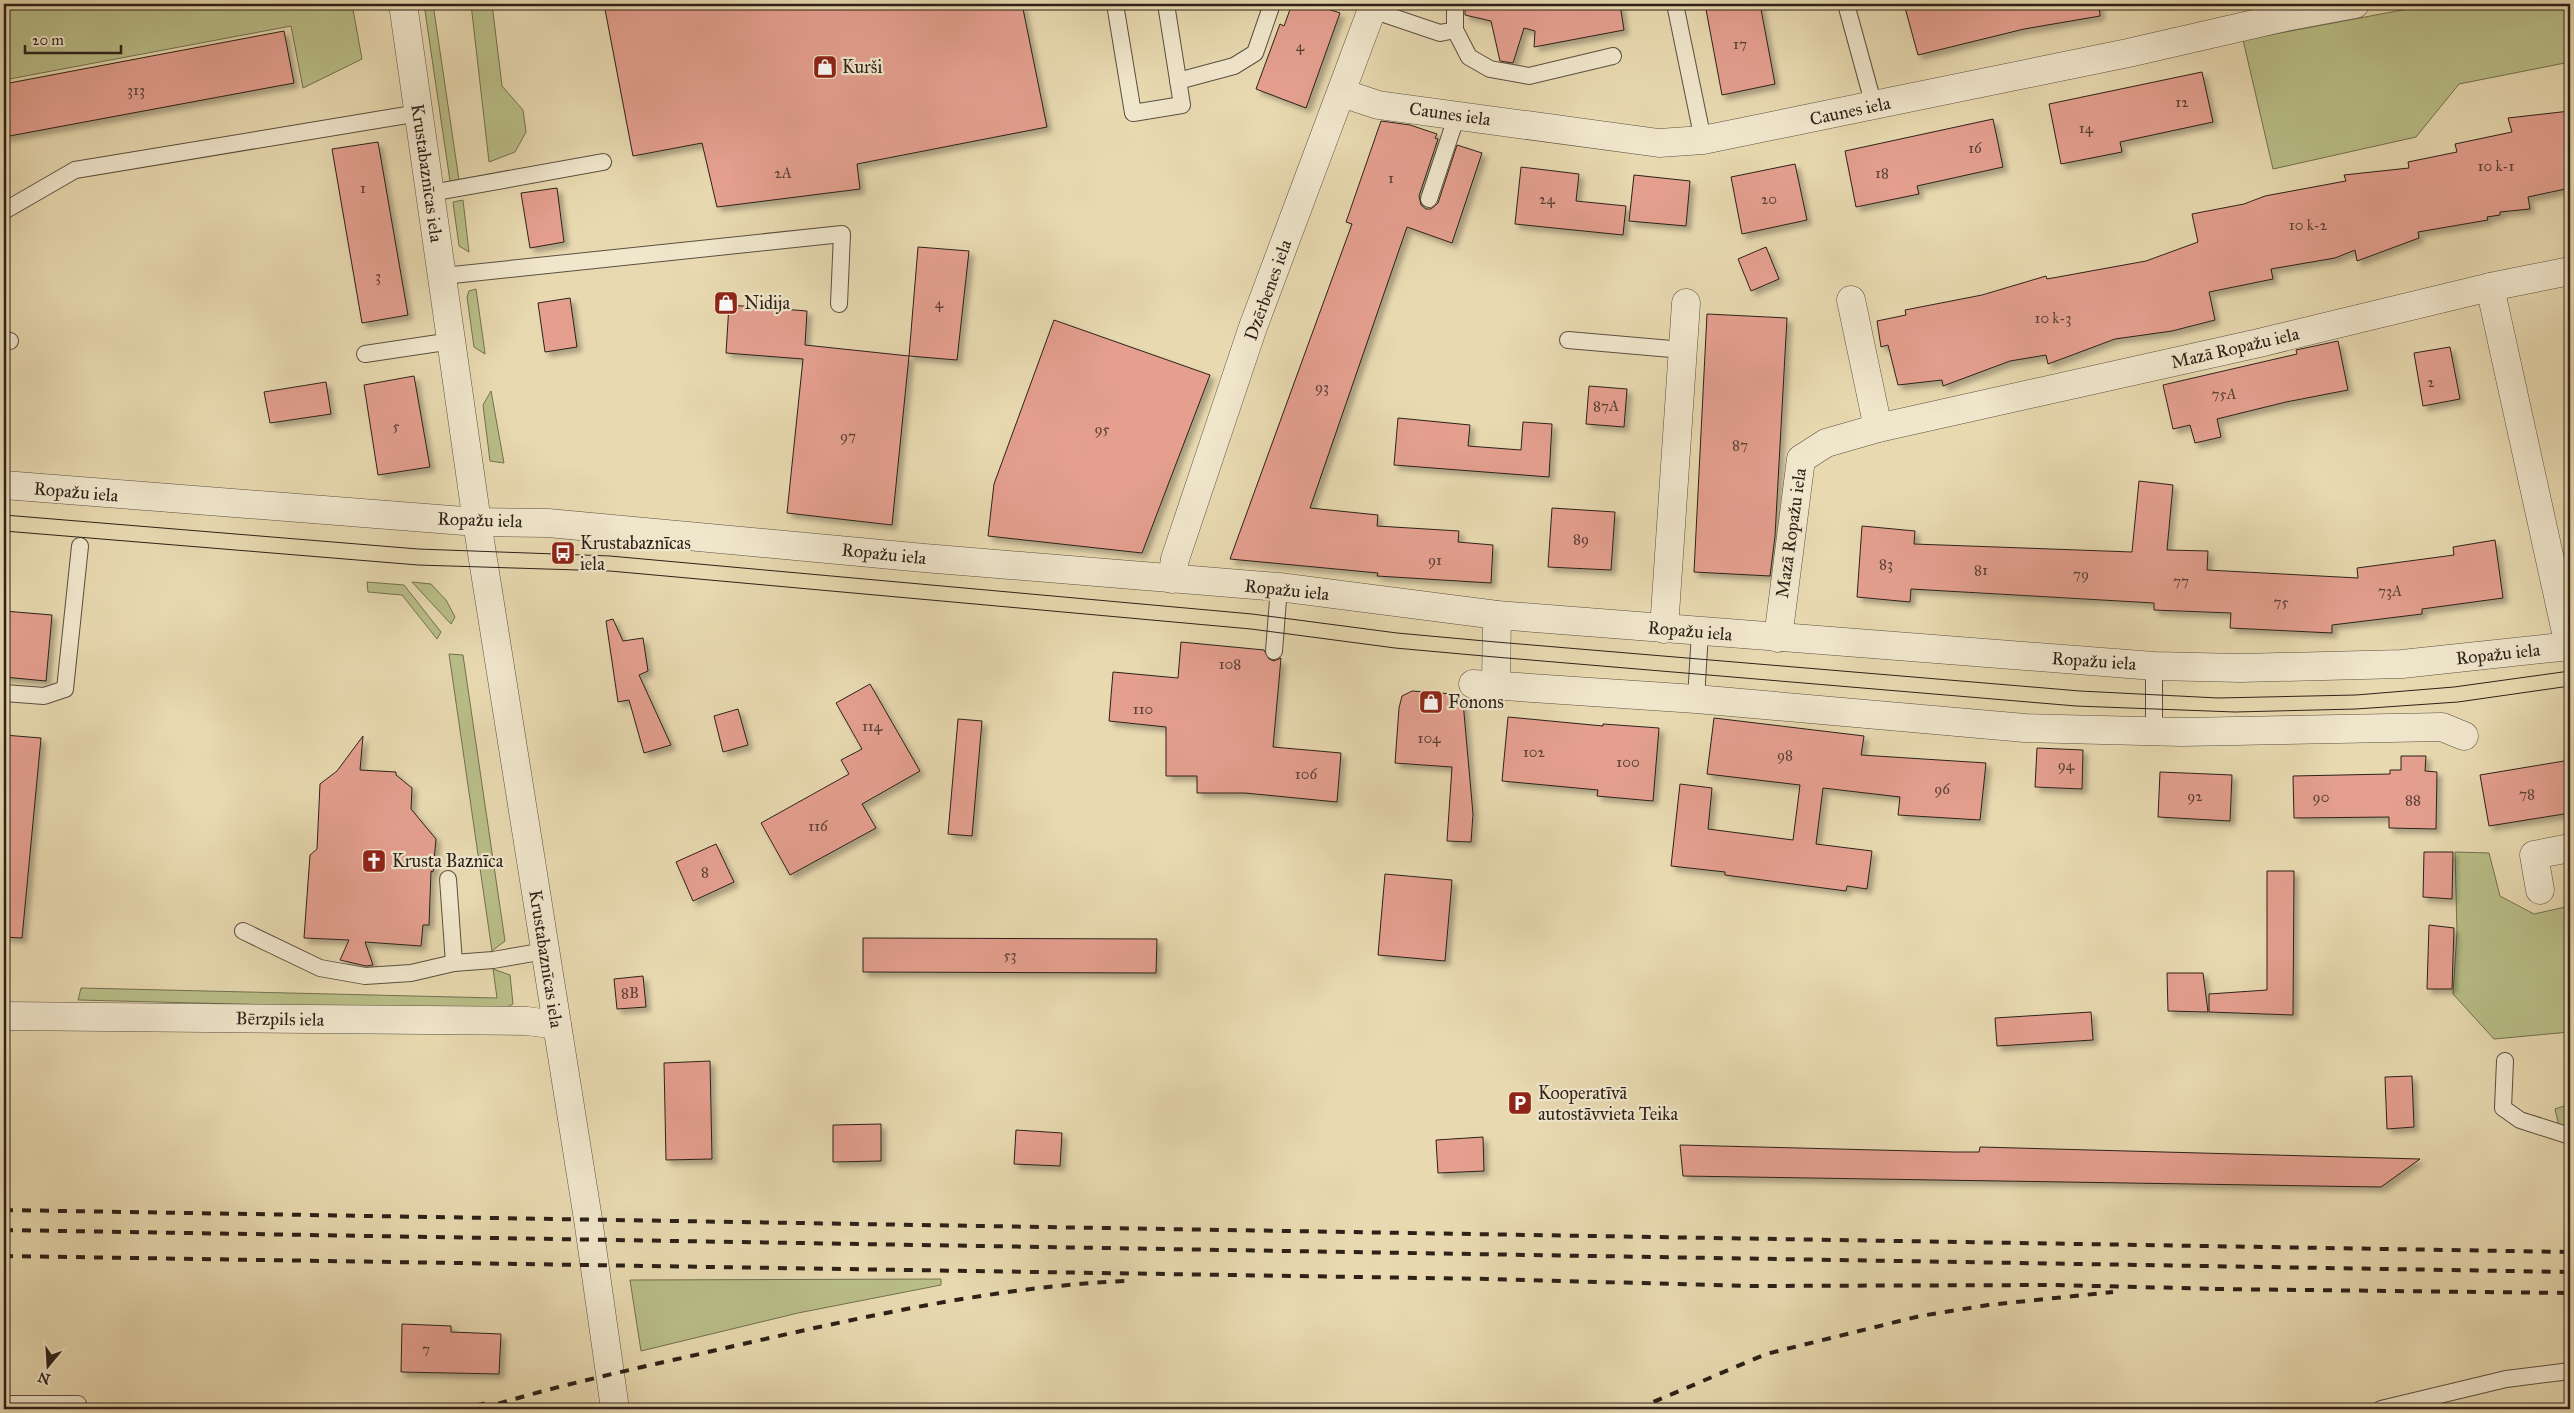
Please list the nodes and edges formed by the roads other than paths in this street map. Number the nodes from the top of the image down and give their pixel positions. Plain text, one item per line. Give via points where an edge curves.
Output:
1 (403, 4) edge
2 (1115, 4) edge
3 (1166, 4) edge
4 (1272, 4) edge
5 (1454, 4) edge
6 (1675, 4) edge
7 (1846, 4) edge
8 (2355, 4) edge
9 (1373, 7) edge
10 (1455, 30) junction
11 (1613, 56) dead end
12 (1178, 81) junction
13 (1342, 93) junction
14 (1874, 106) junction
15 (418, 113) junction
16 (1457, 115) junction
17 (1703, 140) junction
18 (604, 162) dead end
19 (431, 193) junction
20 (1429, 199) dead end
21 (4, 211) edge
22 (2570, 271) edge
23 (442, 276) junction
24 (2490, 287) junction
25 (1851, 300) dead end
26 (1686, 303) dead end
27 (839, 304) dead end
28 (1568, 340) dead end
29 (452, 341) junction
30 (1683, 350) junction
31 (365, 354) dead end
32 (1878, 428) junction
33 (4, 485) edge
34 (477, 522) junction
35 (80, 546) dead end
36 (1172, 579) junction
37 (1279, 587) junction
38 (1497, 615) junction
39 (1664, 629) junction
40 (1700, 632) junction
41 (1778, 638) junction
42 (2570, 646) edge
43 (1274, 650) dead end
44 (2154, 666) junction
45 (4, 693) edge
46 (1696, 699) junction
47 (2154, 731) junction
48 (2464, 736) dead end
49 (2570, 848) edge
50 (448, 879) dead end
51 (2540, 890) dead end
52 (243, 931) dead end
53 (545, 951) junction
54 (454, 963) junction
55 (4, 1016) edge
56 (557, 1025) junction
57 (2505, 1061) dead end
58 (2570, 1136) edge
59 (2570, 1371) edge
60 (4, 1404) edge
61 (78, 1404) dead end
62 (615, 1409) edge
63 (2381, 1409) edge

1 - 15 street, Krustabaznīcas iela
2 - 12 lane via 1133,113 1182,105
3 - 12 lane
4 - 12 lane via 1255,53 1234,66
5 - 10 lane
6 - 17 lane
7 - 14 lane
8 - 14 street, Caunes iela
9 - 10 lane via 1440,33
9 - 13 street, Dzērbenes iela
10 - 11 lane via 1469,56 1490,69 1529,76
13 - 16 street, Caunes iela via 1378,104
13 - 36 street, Dzērbenes iela via 1253,327 1179,549
14 - 17 street, Caunes iela
15 - 19 street, Krustabaznīcas iela
15 - 21 lane via 75,170
16 - 17 street, Caunes iela via 1659,143
16 - 20 lane
18 - 19 lane
19 - 23 street, Krustabaznīcas iela
22 - 24 street, Mazā Ropažu iela
23 - 27 lane via 842,234
23 - 29 street, Krustabaznīcas iela
24 - 32 street, Mazā Ropažu iela via 2278,339
24 - 42 street
25 - 32 street
26 - 30 street
28 - 30 lane
29 - 31 lane
29 - 34 street, Krustabaznīcas iela
30 - 39 street
32 - 41 street, Mazā Ropažu iela via 1826,443 1801,458
33 - 34 street, Ropažu iela
34 - 36 street, Ropažu iela via 548,523
34 - 53 street, Krustabaznīcas iela
35 - 45 lane via 65,689 44,696
36 - 37 street, Ropažu iela
37 - 38 street, Ropažu iela
37 - 43 lane
38 - 39 street, Ropažu iela
38 - 46 street via 1484,685
39 - 40 street, Ropažu iela
40 - 41 street, Ropažu iela
40 - 46 lane
41 - 44 street, Ropažu iela
42 - 44 street, Ropažu iela via 2402,664 2241,668
44 - 47 lane
46 - 47 street via 2025,728
47 - 48 street via 2442,727
49 - 51 street via 2534,855
50 - 54 lane
52 - 54 lane via 320,968 365,976 411,972
53 - 54 lane
53 - 56 street, Krustabaznīcas iela
55 - 56 street, Bērzpils iela via 528,1021
56 - 62 street, Krustabaznīcas iela
57 - 58 lane via 2503,1108 2520,1120
59 - 63 lane via 2506,1379
60 - 61 lane

